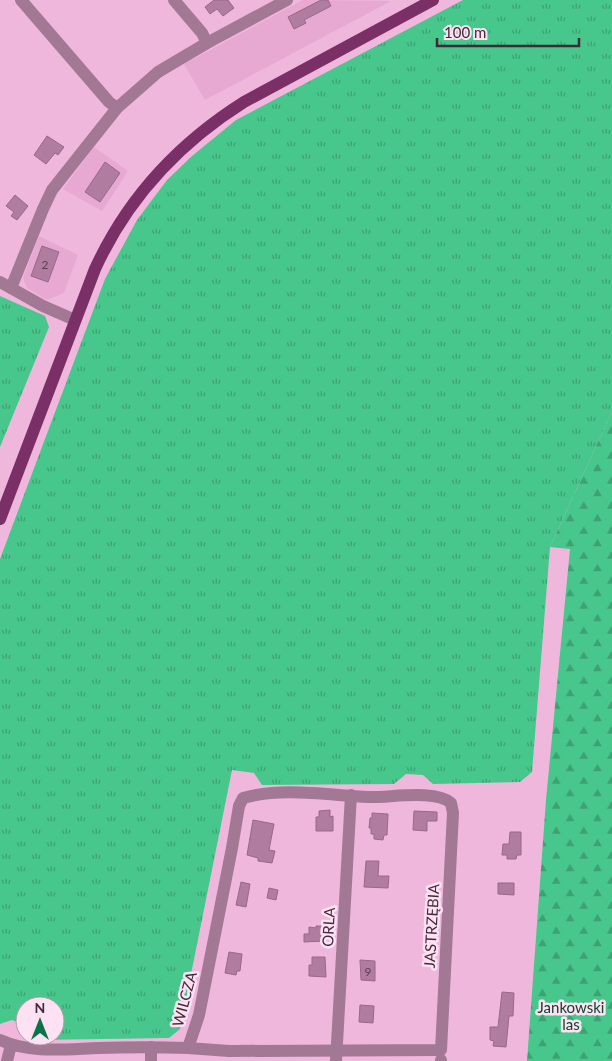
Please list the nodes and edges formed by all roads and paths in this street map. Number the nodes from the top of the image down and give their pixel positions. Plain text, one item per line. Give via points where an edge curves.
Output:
1 (21, 0) edge
2 (174, 0) edge
3 (287, 0) edge
4 (433, 0) edge
5 (207, 43) junction
6 (117, 108) junction
7 (5, 285) edge
8 (75, 320) junction
9 (0, 519) edge
10 (351, 796) junction
11 (5, 1043) edge
12 (151, 1047) junction
13 (110, 1048) junction
14 (188, 1048) junction
15 (229, 1056) edge
16 (337, 1056) edge
17 (441, 1057) edge
18 (7, 1061) edge
19 (110, 1061) edge
20 (151, 1061) edge

1 - 6 street via 108,102
2 - 5 street
3 - 5 street
4 - 8 main road via 244,102 198,134 127,211 102,254
5 - 6 street via 158,72
6 - 7 street via 52,190
7 - 8 street
8 - 9 main road
10 - 14 street, WILCZA via 259,793 242,798 199,1015
10 - 16 street, ORLA
10 - 17 street, JASTRZĘBIA via 431,796 451,803
11 - 13 street, WILCZA via 46,1049
11 - 18 street, WILCZA
12 - 13 street, WILCZA
12 - 14 street, WILCZA
12 - 20 street
13 - 19 street
14 - 15 street
15 - 16 street
16 - 17 street

